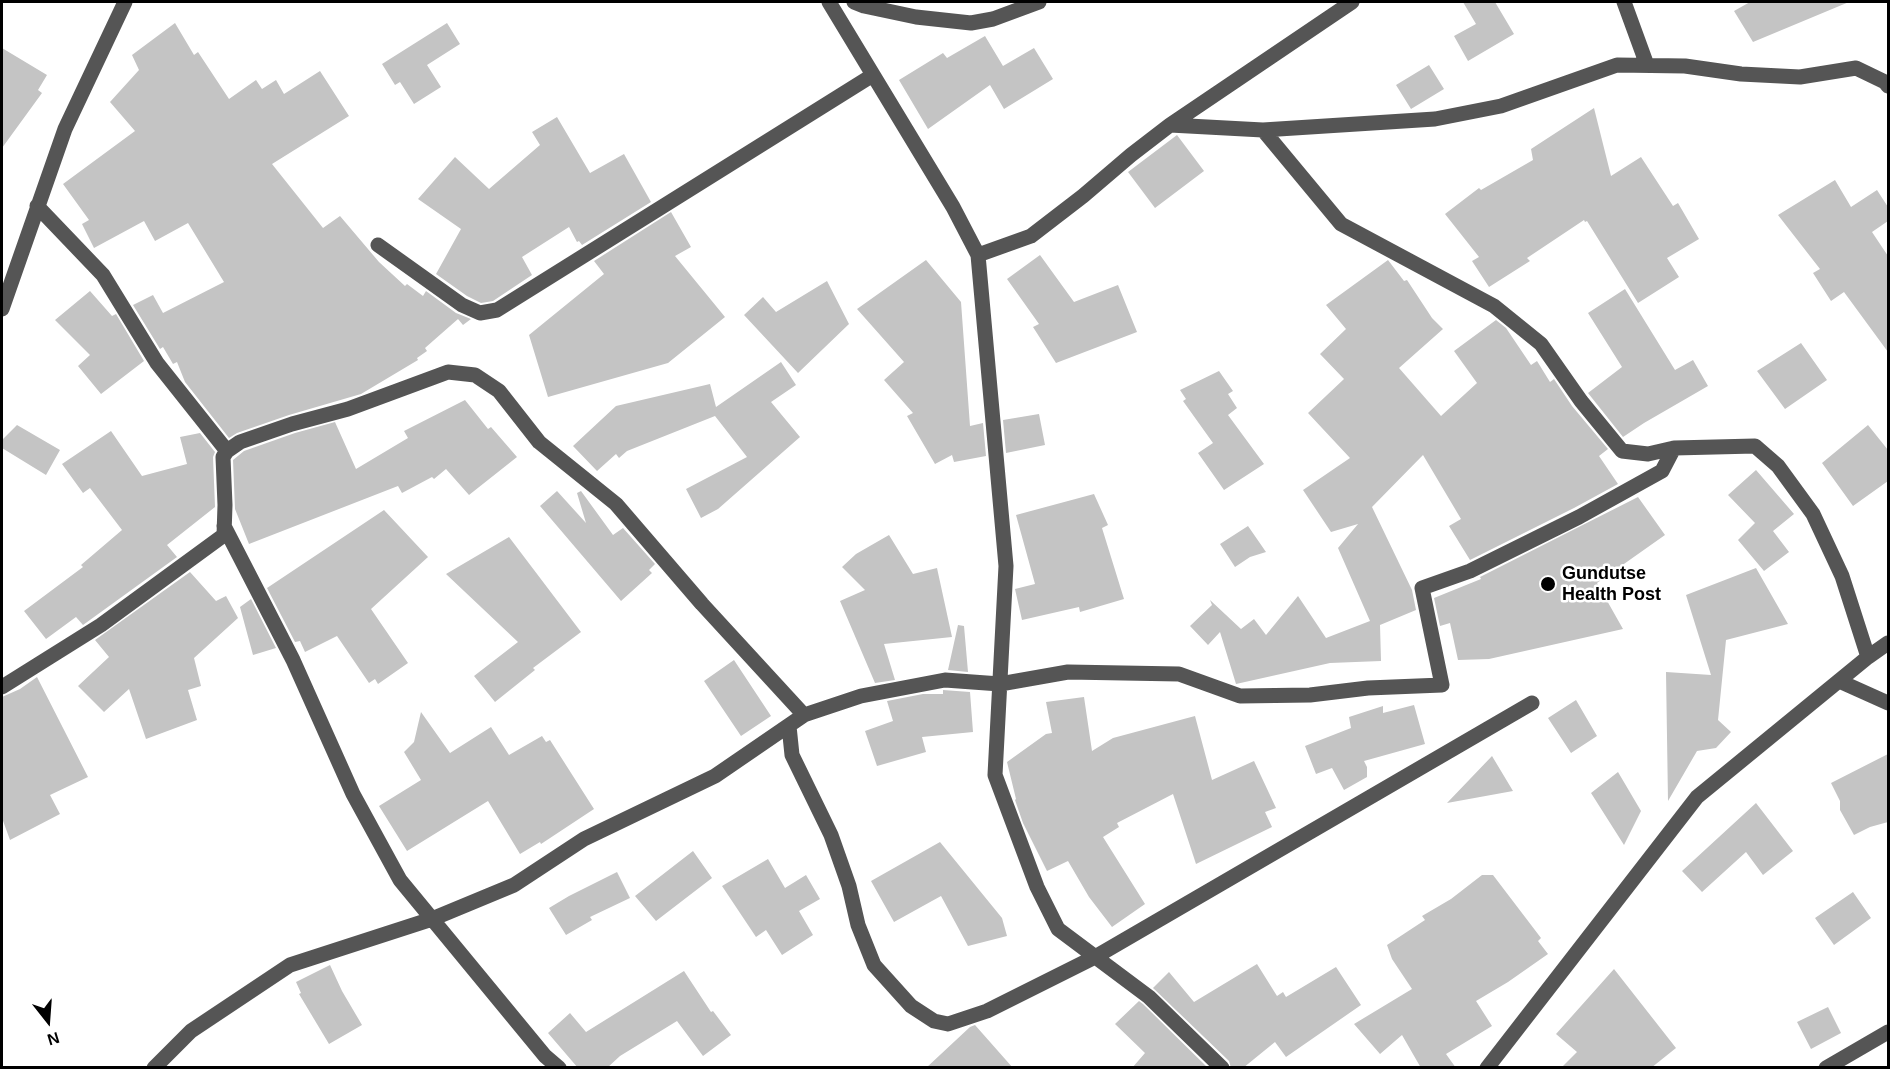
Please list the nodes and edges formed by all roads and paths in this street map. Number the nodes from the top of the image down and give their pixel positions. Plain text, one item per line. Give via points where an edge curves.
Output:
1 (125, 2) edge
2 (829, 2) edge
3 (854, 2) edge
4 (1039, 2) edge
5 (1352, 2) edge
6 (1624, 2) edge
7 (1647, 65) junction
8 (873, 75) junction
9 (1888, 86) edge
10 (1170, 125) junction
11 (1263, 130) junction
12 (38, 206) junction
13 (378, 246) dead end
14 (978, 255) junction
15 (2, 309) edge
16 (1674, 448) junction
17 (227, 451) junction
18 (224, 526) junction
19 (1888, 643) edge
20 (1868, 657) junction
21 (1839, 681) junction
22 (1000, 684) junction
23 (2, 687) edge
24 (1532, 703) dead end
25 (1888, 703) edge
26 (804, 715) junction
27 (789, 726) junction
28 (432, 919) junction
29 (1095, 957) junction
30 (1888, 1032) edge
31 (154, 1068) edge
32 (559, 1068) edge
33 (1222, 1068) edge
34 (1487, 1068) edge
35 (1826, 1068) edge

1 - 12 street via 65,129
2 - 8 street
3 - 4 street via 916,17 971,23
5 - 10 street
6 - 7 street
7 - 9 street via 1800,77 1856,68
7 - 11 street via 1617,65 1501,106 1435,119
8 - 13 street via 496,310 480,313 462,304
8 - 14 street
10 - 11 street
10 - 14 street via 1031,236
11 - 16 street via 1341,224 1494,306 1540,344 1622,451 1648,454
12 - 15 street
12 - 17 street via 104,275 157,363
14 - 22 street via 1006,566
16 - 20 street via 1755,446 1778,466 1813,514 1842,576
16 - 22 street via 1662,471 1470,571 1422,588 1442,686 1240,696 1179,674 1068,672
17 - 18 street via 223,457
17 - 26 street via 240,442 292,423 374,401 448,372 475,375 499,390 539,442 616,504
18 - 23 street via 224,535 101,625
18 - 28 street via 293,660 353,794 400,880
19 - 20 street
20 - 21 street
21 - 25 street
21 - 34 street via 1697,797
22 - 26 street via 945,680 861,696
22 - 29 street via 995,775 1037,887 1058,929
24 - 29 street
26 - 27 street
27 - 28 street via 715,776 584,839 514,885
27 - 29 street via 792,755 831,835 874,965 911,1006 933,1021 948,1024 987,1011
28 - 31 street via 290,965 191,1031
28 - 32 street
29 - 33 street via 1149,997
30 - 35 street

